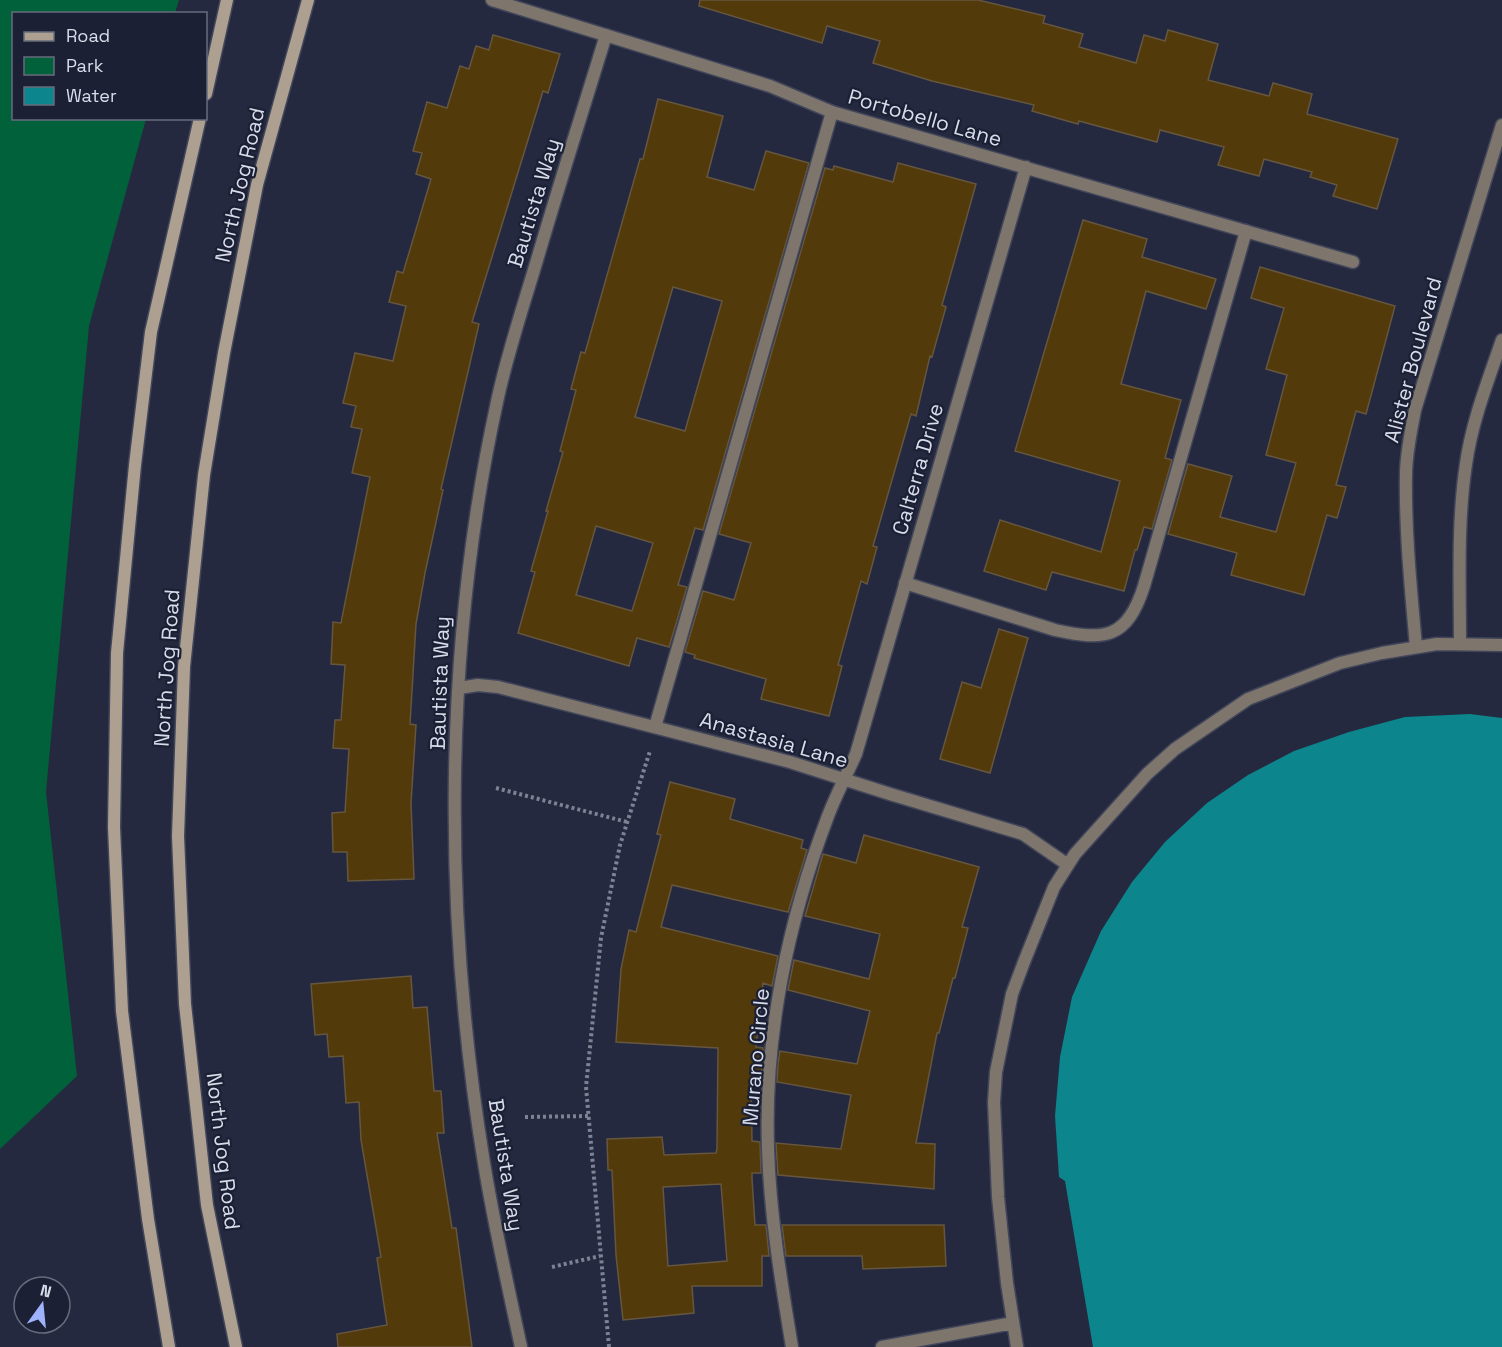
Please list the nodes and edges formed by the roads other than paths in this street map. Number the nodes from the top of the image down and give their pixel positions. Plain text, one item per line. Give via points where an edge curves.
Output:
1 (227, 0) edge
2 (308, 0) edge
3 (492, 0) edge
4 (606, 35) junction
5 (207, 90) edge
6 (832, 112) junction
7 (200, 120) edge
8 (1502, 125) edge
9 (1026, 167) junction
10 (1246, 231) junction
11 (1353, 262) dead end
12 (1502, 340) edge
13 (905, 583) junction
14 (1460, 644) junction
15 (1502, 645) edge
16 (1416, 647) junction
17 (459, 688) junction
18 (655, 727) junction
19 (844, 779) junction
20 (1068, 865) junction
21 (1013, 1323) junction
22 (169, 1347) edge
23 (236, 1347) edge
24 (521, 1347) edge
25 (792, 1347) edge
26 (882, 1347) edge
27 (1017, 1347) edge

1 - 5 main road
2 - 23 main road, North Jog Road via 257,185 224,353 204,475 184,667 178,836 185,1004 207,1205
3 - 4 street, Portobello Lane
4 - 6 street, Portobello Lane via 770,86
4 - 17 street, Bautista Way via 497,400 474,526
6 - 9 street, Portobello Lane
6 - 18 street
7 - 22 main road via 151,332 117,653 114,827 122,1011 148,1220
8 - 16 street, Alister Boulevard via 1415,410 1408,445 1408,544
9 - 10 street, Portobello Lane
9 - 13 street, Calterra Drive
10 - 11 street, Portobello Lane
10 - 13 street via 1144,586 1128,621 1115,632 1080,635
12 - 14 street via 1476,417 1466,464 1461,512
13 - 19 street, Calterra Drive via 856,754
14 - 15 street
14 - 16 street
16 - 20 street via 1340,663 1248,699 1175,749 1147,774
17 - 18 street, Anastasia Lane via 498,687
17 - 24 street, Bautista Way via 455,859 469,1050 484,1160
18 - 19 street, Anastasia Lane
19 - 20 street, Anastasia Lane via 1023,834
19 - 25 street, Murano Circle via 803,894 772,1041 768,1150 778,1259
20 - 21 street via 1037,925 1012,994 996,1072 993,1102 998,1197
21 - 26 street
21 - 27 street

